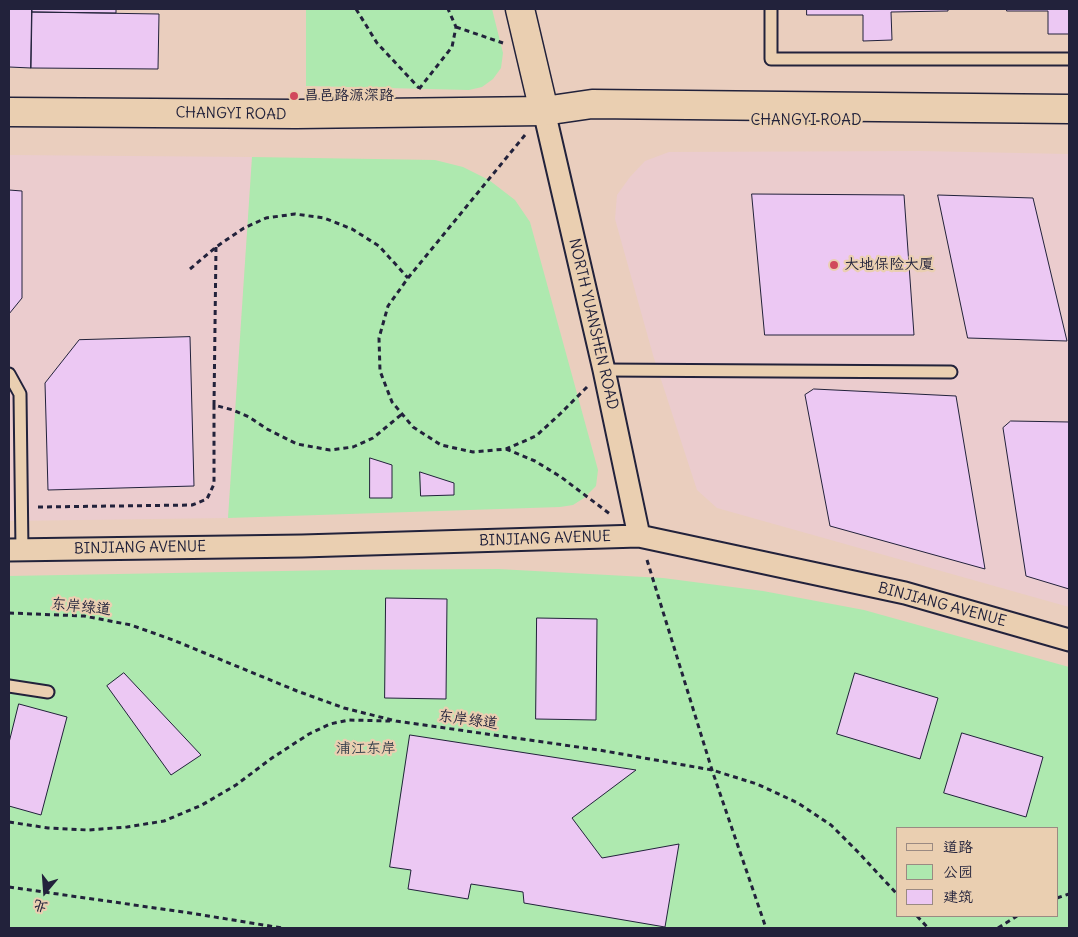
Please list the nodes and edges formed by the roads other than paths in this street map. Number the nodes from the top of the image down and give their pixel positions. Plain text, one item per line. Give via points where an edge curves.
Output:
1 (520, 9) edge
2 (771, 9) edge
3 (1069, 59) edge
4 (1069, 109) edge
5 (544, 111) junction
6 (9, 112) edge
7 (1069, 128) edge
8 (604, 370) junction
9 (951, 372) dead end
10 (9, 374) edge
11 (639, 536) junction
12 (16, 550) edge
13 (1069, 640) edge
14 (9, 686) edge
15 (48, 692) dead end

1 - 5 main road
2 - 3 lane via 771,59
4 - 5 main road, CHANGYI ROAD via 592,104
5 - 6 main road, CHANGYI ROAD via 296,114
5 - 7 main road, CHANGYI ROAD via 594,120 898,121
5 - 8 street, NORTH YUANSHEN ROAD
8 - 9 lane
8 - 11 street, NORTH YUANSHEN ROAD
10 - 12 lane via 20,394 22,507
11 - 12 street, BINJIANG AVENUE
11 - 13 street, BINJIANG AVENUE via 905,593
14 - 15 lane

